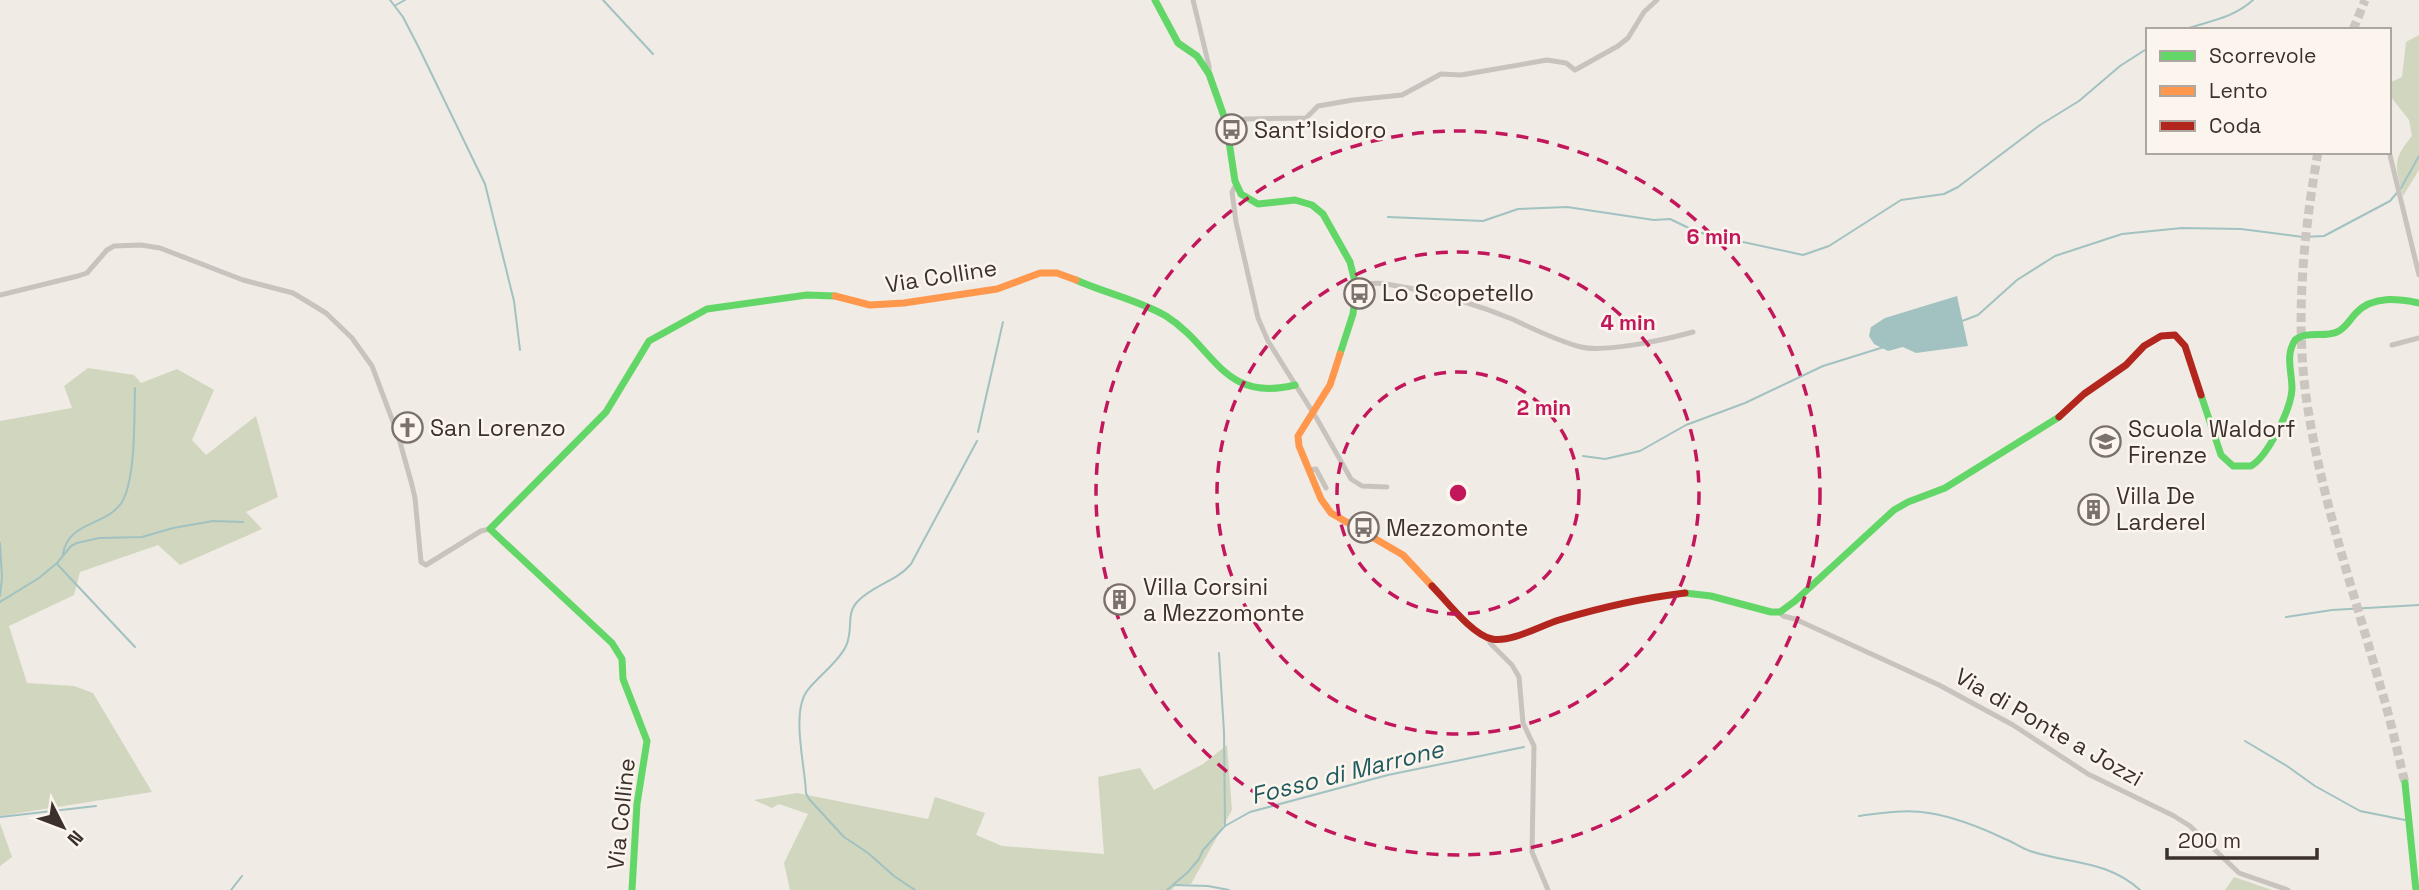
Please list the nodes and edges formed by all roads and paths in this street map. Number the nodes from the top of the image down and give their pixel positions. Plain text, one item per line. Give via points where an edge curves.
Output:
1 (1155, 0) edge
2 (1193, 0) edge
3 (1657, 0) edge
4 (1209, 74) junction
5 (1226, 122) junction
6 (2390, 154) edge
7 (1236, 185) junction
8 (2419, 275) edge
9 (1356, 286) junction
10 (0, 295) edge
11 (2419, 303) edge
12 (1693, 332) dead end
13 (2419, 338) edge
14 (2392, 345) dead end
15 (1295, 385) junction
16 (1313, 414) junction
17 (1309, 470) junction
18 (1387, 487) dead end
19 (1326, 488) dead end
20 (490, 529) junction
21 (1780, 612) junction
22 (1490, 639) junction
23 (2405, 783) tunnel mouth
24 (632, 890) edge
25 (1548, 890) edge
26 (2288, 890) edge
27 (2416, 890) edge

1 - 4 main road via 1178,43 1200,58
2 - 4 street
3 - 5 street via 1628,38 1575,70 1558,61 1546,61 1441,74 1402,95 1318,106 1306,118
4 - 5 main road
5 - 7 main road
6 - 8 street
7 - 9 main road via 1258,204 1295,200 1317,208 1346,253
7 - 15 street via 1232,192 1236,222 1258,318
9 - 12 street via 1383,283 1438,293 1594,349
9 - 16 main road via 1353,314 1337,365
10 - 20 street via 87,273 114,246 141,245 293,293 326,313 372,366 415,498 421,562 426,565
11 - 21 main road via 2370,303 2338,332 2309,333 2296,339 2289,354 2290,399 2262,458 2245,468 2230,464 2218,451 2182,342 2172,334 2158,337 2058,418 1945,488 1894,510
13 - 14 street
15 - 16 street
15 - 20 main road, Via Colline via 1260,389 1239,382 1217,367 1202,346 1174,322 1148,307 1055,272 997,289 904,303 870,305 841,296 807,295 726,304 707,309 649,341 606,412
16 - 17 main road via 1298,436
16 - 18 street via 1353,482
17 - 19 street via 1316,469
17 - 22 main road via 1331,513 1403,555 1473,629
20 - 24 main road, Via Colline via 612,643 622,659 623,679 647,741
21 - 22 main road via 1685,593
21 - 26 street, Via di Ponte a Jozzi via 2003,719 2088,774 2190,826 2239,873
22 - 25 street via 1519,677 1522,718 1534,746 1532,852
23 - 27 main road

